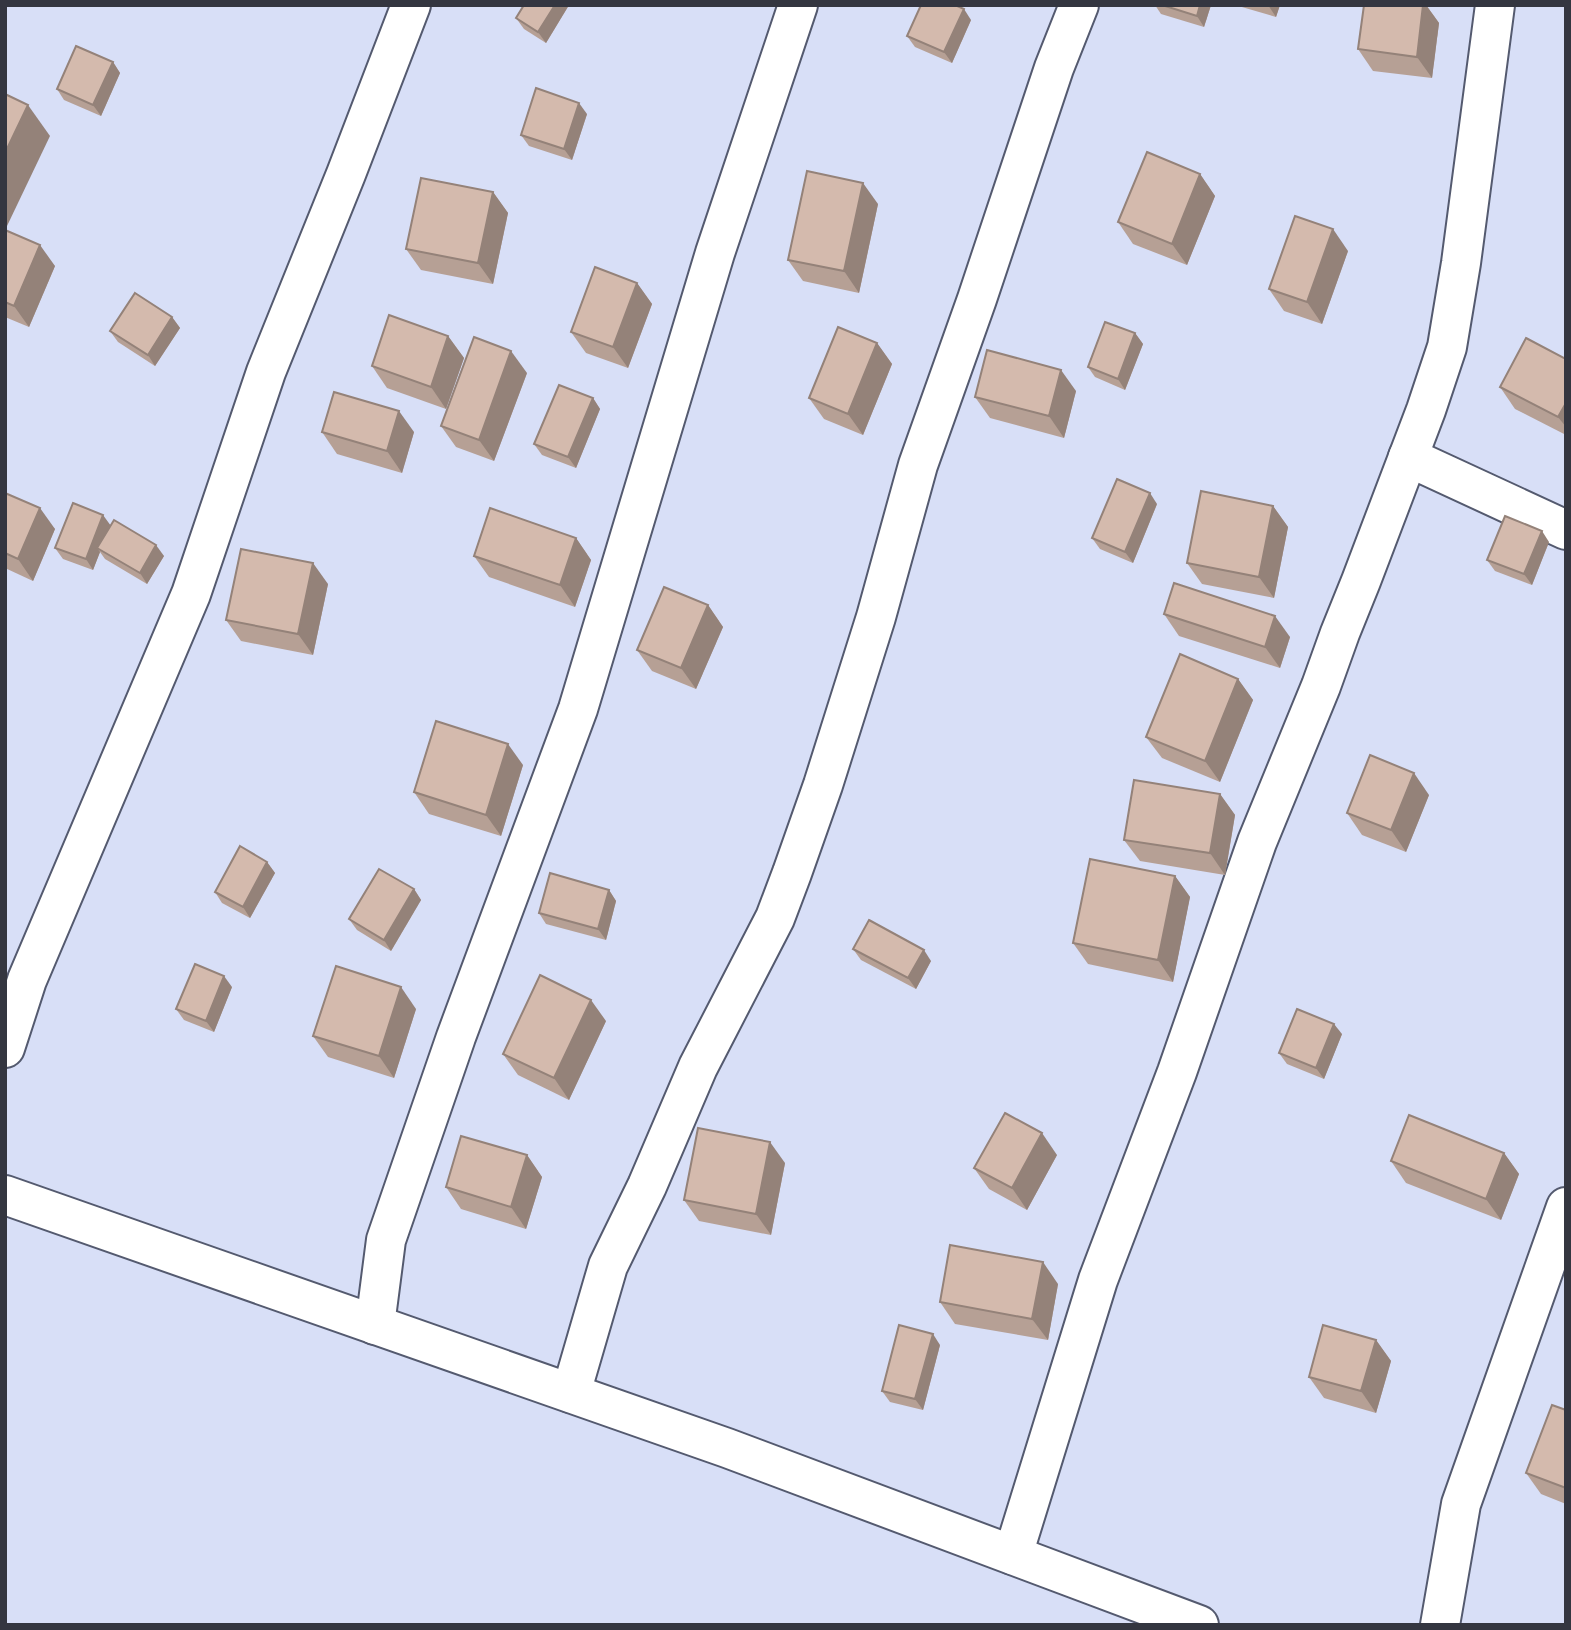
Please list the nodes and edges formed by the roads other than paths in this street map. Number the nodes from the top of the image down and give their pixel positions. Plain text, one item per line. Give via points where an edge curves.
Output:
1 (411, 5) edge
2 (797, 5) edge
3 (1079, 5) edge
4 (1495, 5) edge
5 (1408, 457) junction
6 (1566, 530) edge
7 (5, 1048) edge
8 (5, 1195) edge
9 (1566, 1207) edge
10 (375, 1325) junction
11 (571, 1393) junction
12 (1013, 1555) junction
13 (1199, 1625) edge
14 (1440, 1625) edge

1 - 7 street via 266,372 191,594 27,980
2 - 10 street via 715,253 578,709 386,1240
3 - 11 street via 918,465 876,617 792,873 775,918 698,1067 608,1266
4 - 5 street via 1447,347
5 - 6 street
5 - 12 street via 1257,842 1098,1280
8 - 10 street
9 - 14 street via 1461,1504
10 - 11 street
11 - 12 street
12 - 13 street

